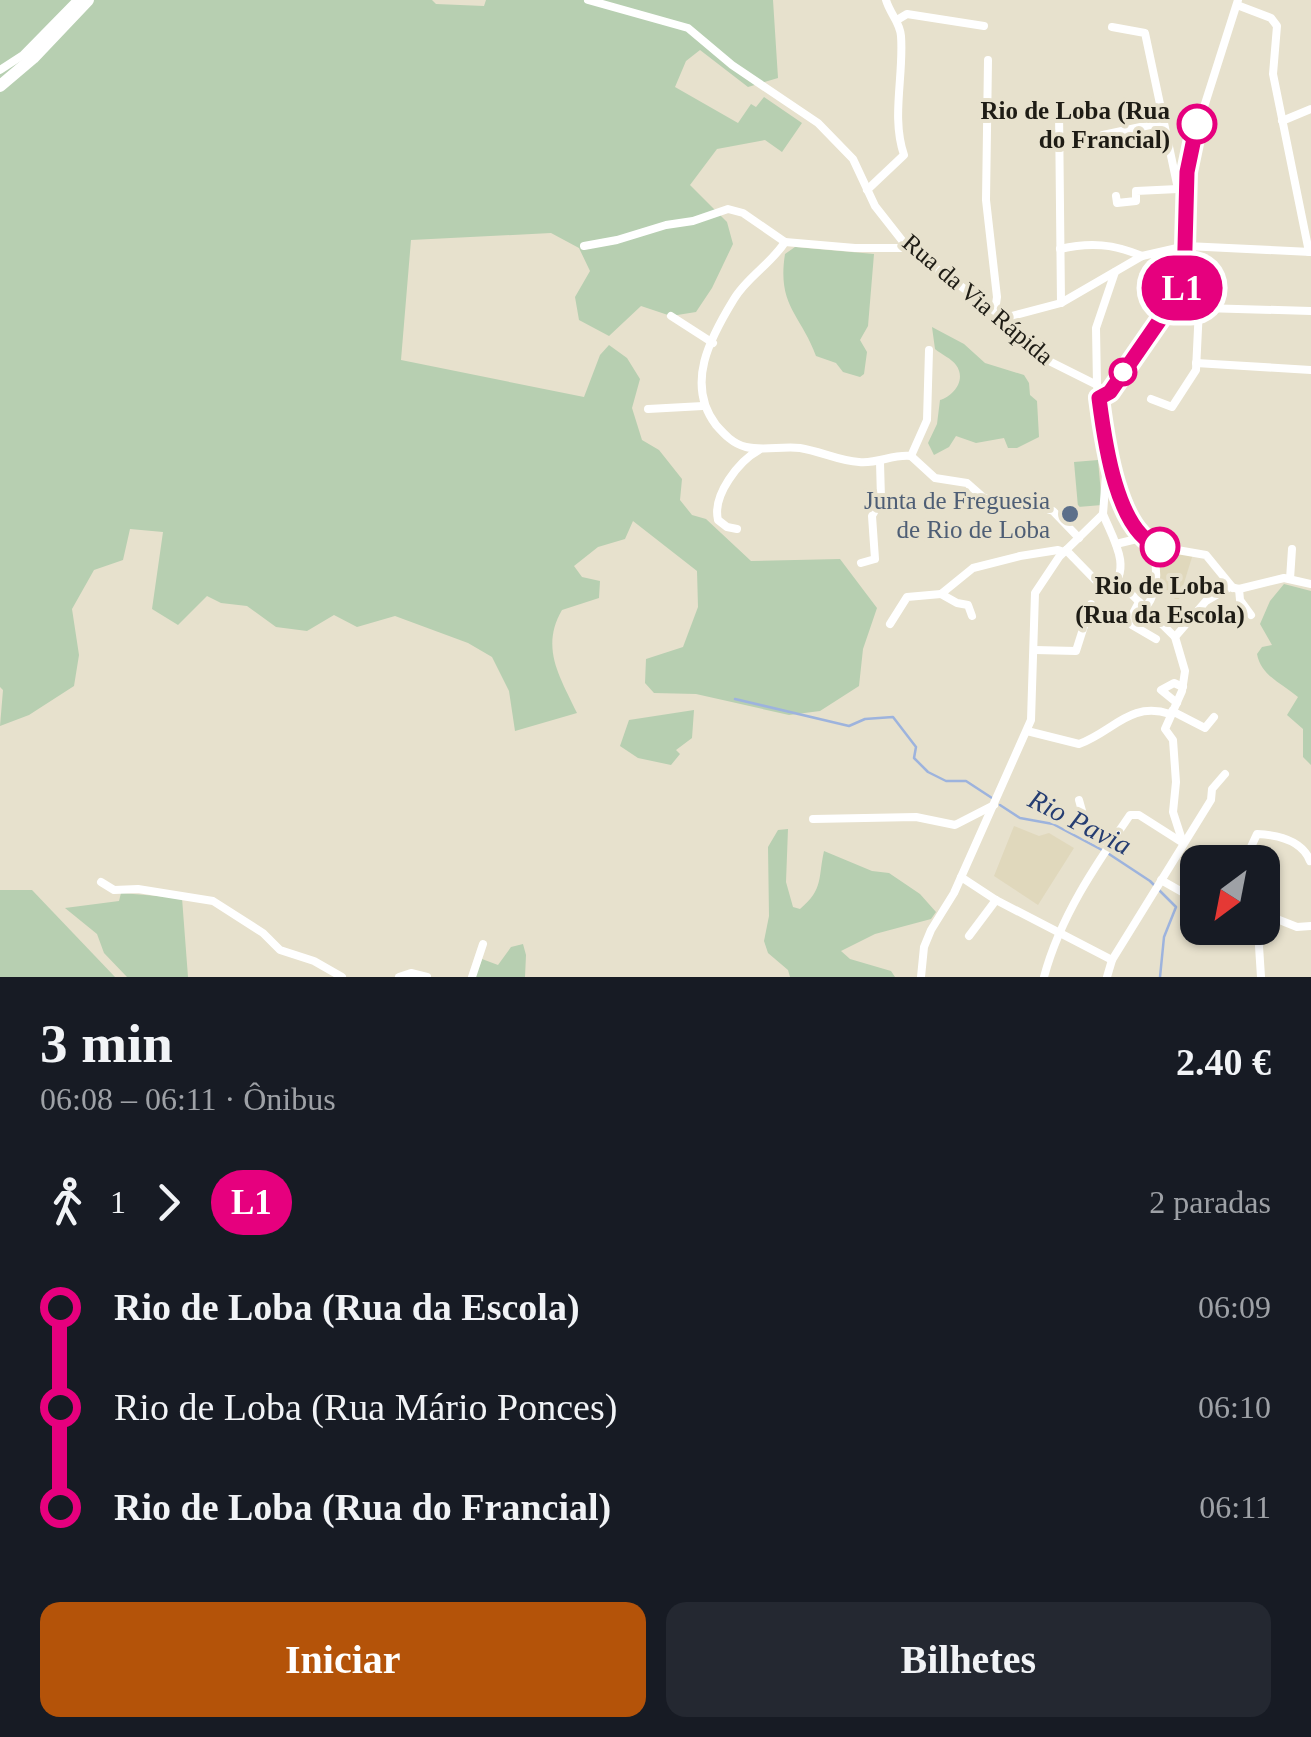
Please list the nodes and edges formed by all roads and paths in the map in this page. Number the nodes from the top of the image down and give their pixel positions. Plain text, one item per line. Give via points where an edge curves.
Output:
1 (77, 0) edge
2 (88, 0) edge
3 (588, 0) edge
4 (886, 0) edge
5 (1238, 2) edge
6 (897, 20) junction
7 (984, 26) dead end
8 (1112, 27) dead end
9 (988, 60) dead end
10 (0, 70) edge
11 (0, 86) edge
12 (1311, 109) edge
13 (1058, 110) dead end
14 (1282, 121) junction
15 (1164, 122) junction
16 (1103, 134) dead end
17 (1182, 189) junction
18 (866, 190) junction
19 (1116, 196) dead end
20 (785, 242) junction
21 (584, 246) dead end
22 (1186, 246) junction
23 (908, 248) junction
24 (1060, 249) junction
25 (1310, 252) edge
26 (1142, 256) junction
27 (1115, 272) junction
28 (1184, 285) junction
29 (1061, 303) junction
30 (1168, 308) junction
31 (1182, 308) junction
32 (1200, 308) junction
33 (995, 311) junction
34 (1311, 311) edge
35 (670, 316) dead end
36 (1004, 318) junction
37 (712, 343) junction
38 (928, 350) dead end
39 (1196, 364) junction
40 (1311, 370) edge
41 (1096, 384) junction
42 (1099, 398) junction
43 (1152, 398) dead end
44 (704, 406) junction
45 (648, 408) dead end
46 (763, 448) junction
47 (911, 456) junction
48 (880, 462) junction
49 (1109, 480) junction
50 (1103, 514) junction
51 (737, 529) dead end
52 (1079, 538) junction
53 (1144, 540) junction
54 (1116, 544) junction
55 (1292, 548) dead end
56 (1065, 551) junction
57 (860, 563) dead end
58 (1290, 578) junction
59 (1118, 581) junction
60 (1311, 584) edge
61 (1236, 588) junction
62 (942, 594) junction
63 (1090, 604) dead end
64 (1143, 605) junction
65 (1250, 614) dead end
66 (972, 616) dead end
67 (1130, 618) junction
68 (890, 624) dead end
69 (1120, 624) dead end
70 (1176, 637) junction
71 (1156, 640) dead end
72 (1035, 650) junction
73 (1183, 687) junction
74 (1173, 709) junction
75 (1214, 717) dead end
76 (1027, 731) junction
77 (1225, 774) dead end
78 (1079, 800) dead end
79 (994, 804) junction
80 (813, 819) dead end
81 (970, 819) junction
82 (980, 835) junction
83 (1183, 843) junction
84 (1252, 845) edge
85 (1110, 846) junction
86 (1310, 861) edge
87 (961, 878) junction
88 (100, 882) dead end
89 (1158, 885) junction
90 (1180, 894) edge
91 (996, 900) junction
92 (1280, 920) edge
93 (1311, 926) edge
94 (1059, 930) junction
95 (970, 936) dead end
96 (483, 944) dead end
97 (1259, 945) edge
98 (1112, 960) junction
99 (342, 977) edge
100 (399, 977) edge
101 (426, 977) edge
102 (472, 977) edge
103 (921, 977) edge
104 (1044, 977) edge
105 (1107, 977) edge
106 (1261, 977) edge

1 - 10 street
2 - 11 highway
3 - 18 street, Rua da Via Rápida via 697,33 830,134 853,159
4 - 6 street
5 - 14 street via 1275,21 1273,74
5 - 17 street
6 - 7 street via 907,14
6 - 18 street via 897,128 904,154
8 - 15 street via 1145,33
9 - 33 street via 986,200
12 - 14 street
13 - 24 street
14 - 25 street
15 - 16 street
15 - 17 street
17 - 19 street via 1136,191 1136,201 1117,203
17 - 22 street
18 - 23 street, Rua da Via Rápida
20 - 21 street via 728,209
20 - 23 street
20 - 37 street via 739,292
22 - 25 street
22 - 26 street
22 - 28 street
23 - 33 street, Rua da Via Rápida
24 - 26 street via 1088,243
24 - 29 street
26 - 27 street
27 - 29 street
27 - 41 street via 1096,328
28 - 30 street
28 - 31 street
29 - 36 street
30 - 31 street
30 - 42 street via 1110,392
31 - 32 street
32 - 34 street
32 - 39 street
33 - 36 street, Rua da Via Rápida
35 - 37 street
36 - 41 street, Rua da Via Rápida via 1050,362
37 - 44 street via 700,382
38 - 47 street via 927,420
39 - 40 street
39 - 43 street via 1172,407
41 - 42 street
42 - 49 street
44 - 45 street
44 - 46 street via 730,440
46 - 48 street
46 - 51 street via 741,465 718,506 718,520
47 - 48 street
47 - 52 street via 935,478 967,483 984,498 1054,511
48 - 57 street via 881,499 872,522 876,558
49 - 50 street
49 - 53 street
50 - 52 street
50 - 54 street
52 - 56 street
53 - 54 street
53 - 61 street via 1206,554
53 - 64 street via 1154,558 1156,588
54 - 59 street via 1122,561
55 - 58 street
56 - 59 street via 1103,588
56 - 62 street via 973,568
56 - 72 street via 1035,593
58 - 60 street
58 - 61 street
59 - 64 street
61 - 65 street
61 - 70 street via 1206,601
62 - 66 street via 968,605
62 - 68 street via 907,596
63 - 72 street via 1076,651
64 - 67 street
64 - 70 street
67 - 69 street
67 - 71 street
70 - 73 street
72 - 76 street
73 - 74 street
73 - 74 street via 1161,690
74 - 75 street via 1205,728
74 - 76 street via 1140,710 1079,744
74 - 83 street via 1165,726 1173,740 1173,812
76 - 79 street
77 - 83 street
78 - 85 street via 1088,832
79 - 81 street
79 - 82 street
80 - 81 street via 916,817 955,825
81 - 82 street
82 - 87 street
83 - 85 street via 1134,813
83 - 89 street
84 - 86 street via 1257,834 1280,835 1304,848
85 - 94 street
87 - 91 street
87 - 103 street via 924,947
88 - 99 street via 114,890 214,901 280,950
89 - 90 street
89 - 98 street
91 - 94 street
91 - 95 street
92 - 93 street
94 - 98 street
94 - 104 street
96 - 102 street
97 - 106 street
98 - 105 street
100 - 101 street

